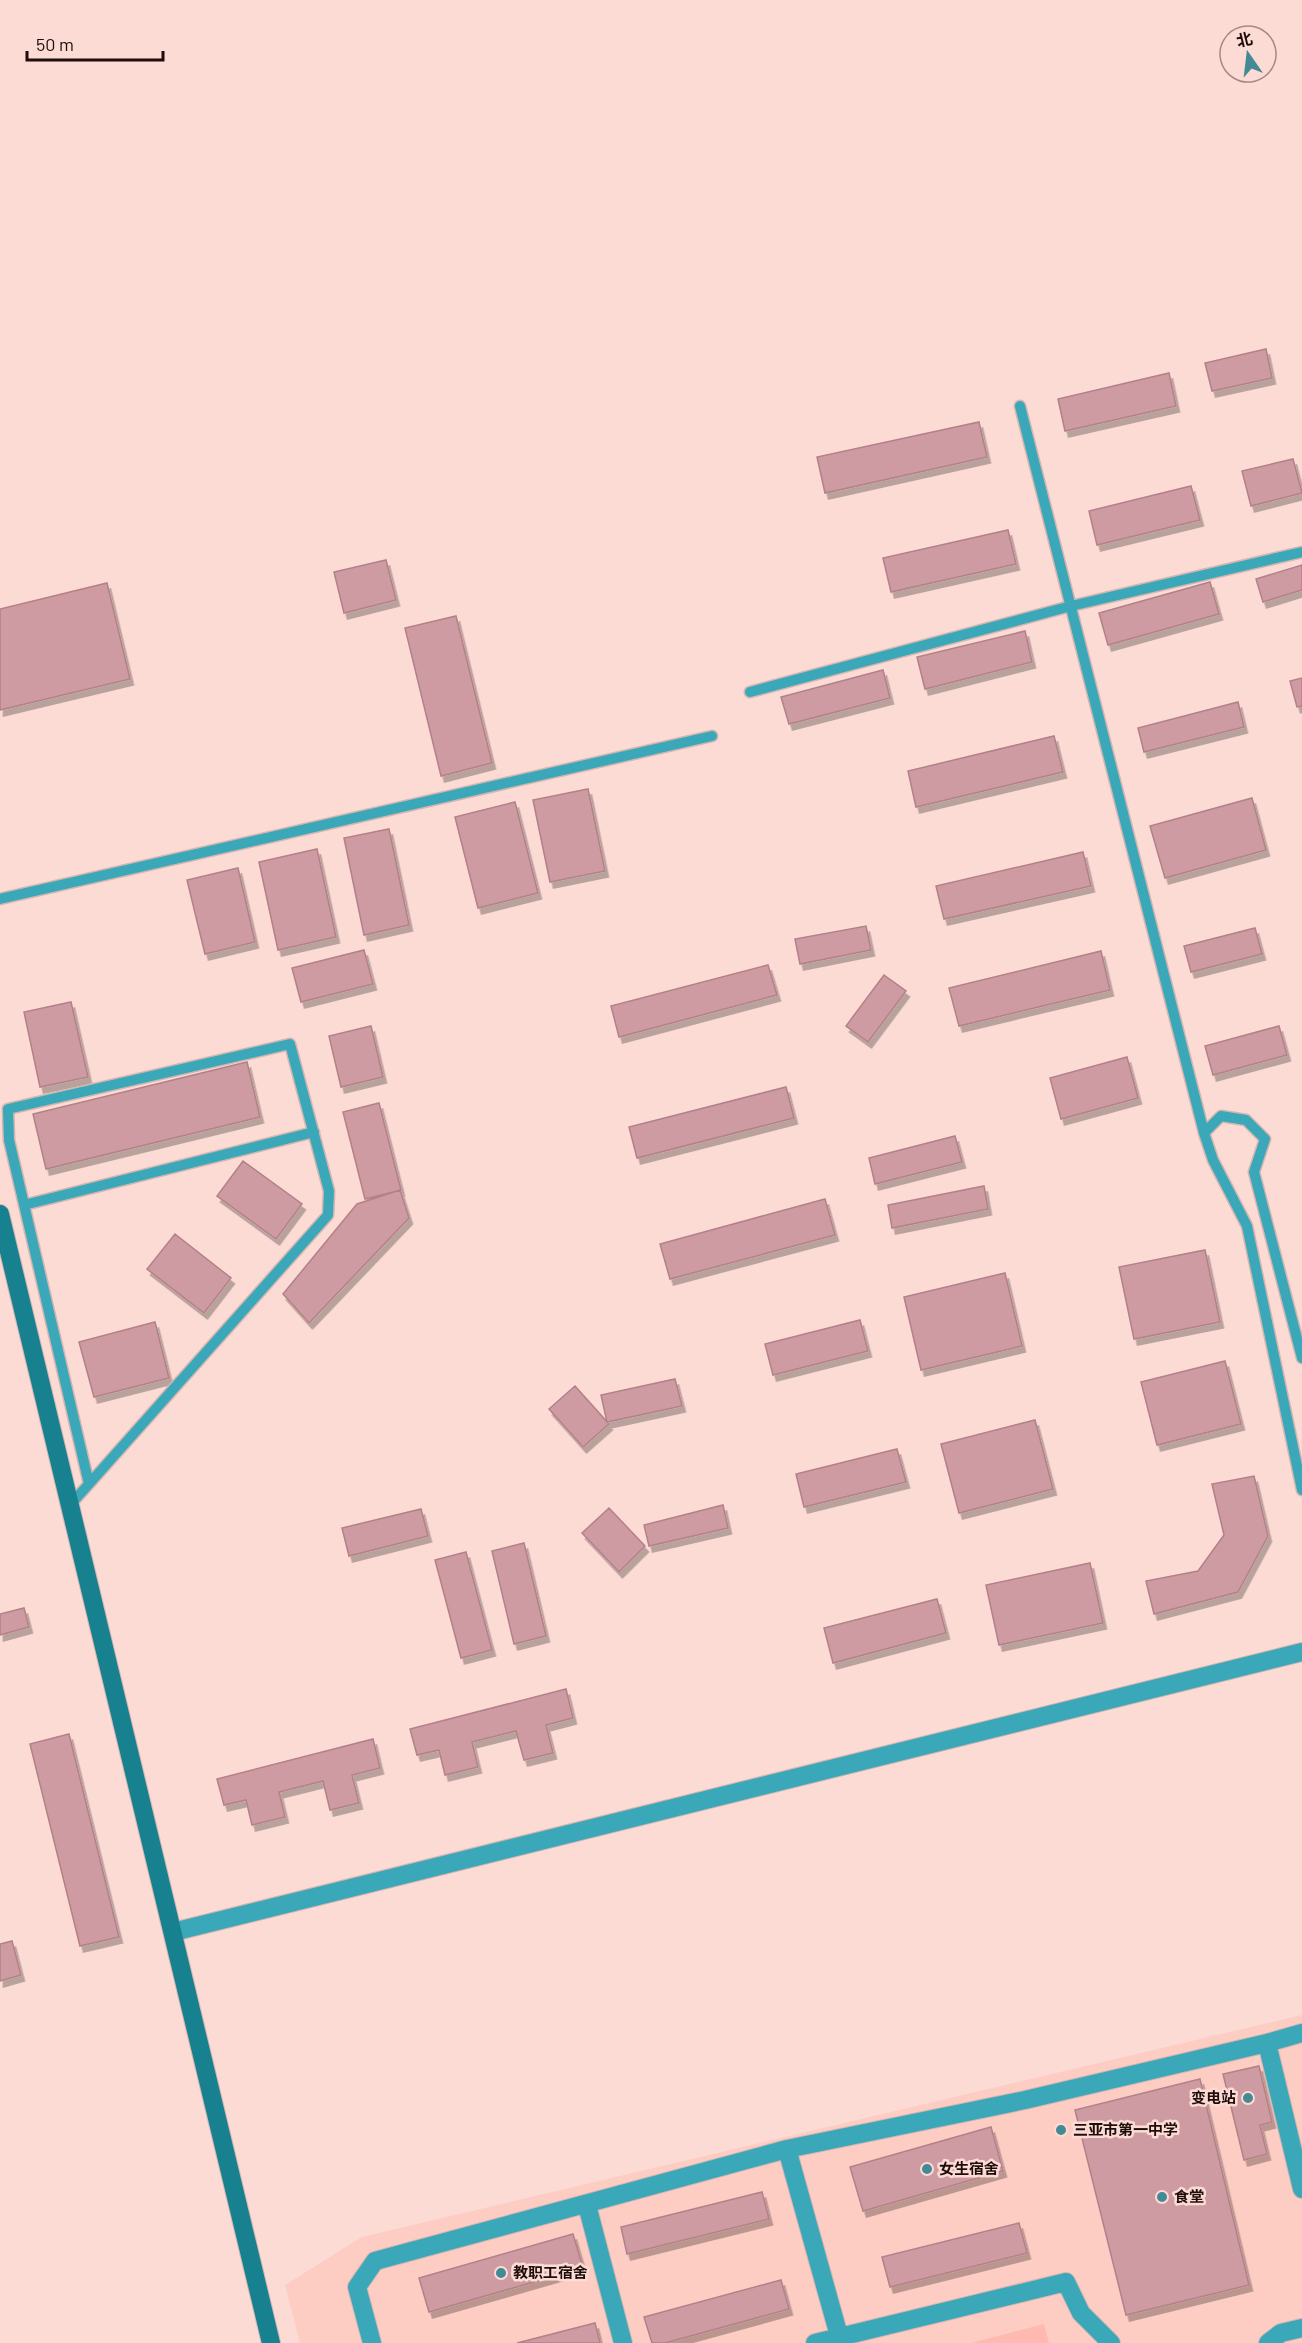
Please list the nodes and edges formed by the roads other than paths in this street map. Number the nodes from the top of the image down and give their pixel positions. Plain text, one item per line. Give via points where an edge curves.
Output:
1 (1020, 406) dead end
2 (1302, 552) edge
3 (1071, 606) junction
4 (750, 692) dead end
5 (712, 736) dead end
6 (0, 899) edge
7 (314, 1132) junction
8 (1204, 1133) junction
9 (24, 1205) junction
10 (0, 1214) edge
11 (1302, 1358) edge
12 (89, 1484) junction
13 (1302, 1490) edge
14 (70, 1505) junction
15 (1302, 1652) edge
16 (173, 1932) junction
17 (1302, 2033) edge
18 (1267, 2043) junction
19 (787, 2149) junction
20 (1302, 2189) edge
21 (587, 2205) junction
22 (1302, 2328) edge
23 (840, 2340) edge
24 (271, 2343) edge
25 (372, 2343) edge
26 (623, 2343) edge
27 (815, 2343) edge
28 (1111, 2343) edge
29 (1268, 2343) edge

1 - 3 lane
2 - 3 lane
3 - 4 lane
3 - 8 lane
5 - 6 lane
7 - 9 lane
7 - 9 lane via 290,1044 8,1109 9,1140
7 - 12 lane via 329,1191 328,1215
8 - 11 lane via 1221,1116 1246,1120 1265,1139 1254,1172
8 - 13 lane via 1213,1160 1247,1226
9 - 12 lane
10 - 14 street
12 - 14 lane
14 - 16 street
15 - 16 street
16 - 24 street
17 - 18 street
18 - 19 street via 1025,2100
18 - 20 street
19 - 21 street
19 - 23 street
21 - 25 street via 375,2261 357,2287
21 - 26 street
22 - 29 street via 1281,2333
23 - 27 street
23 - 28 street via 1066,2282 1082,2313

